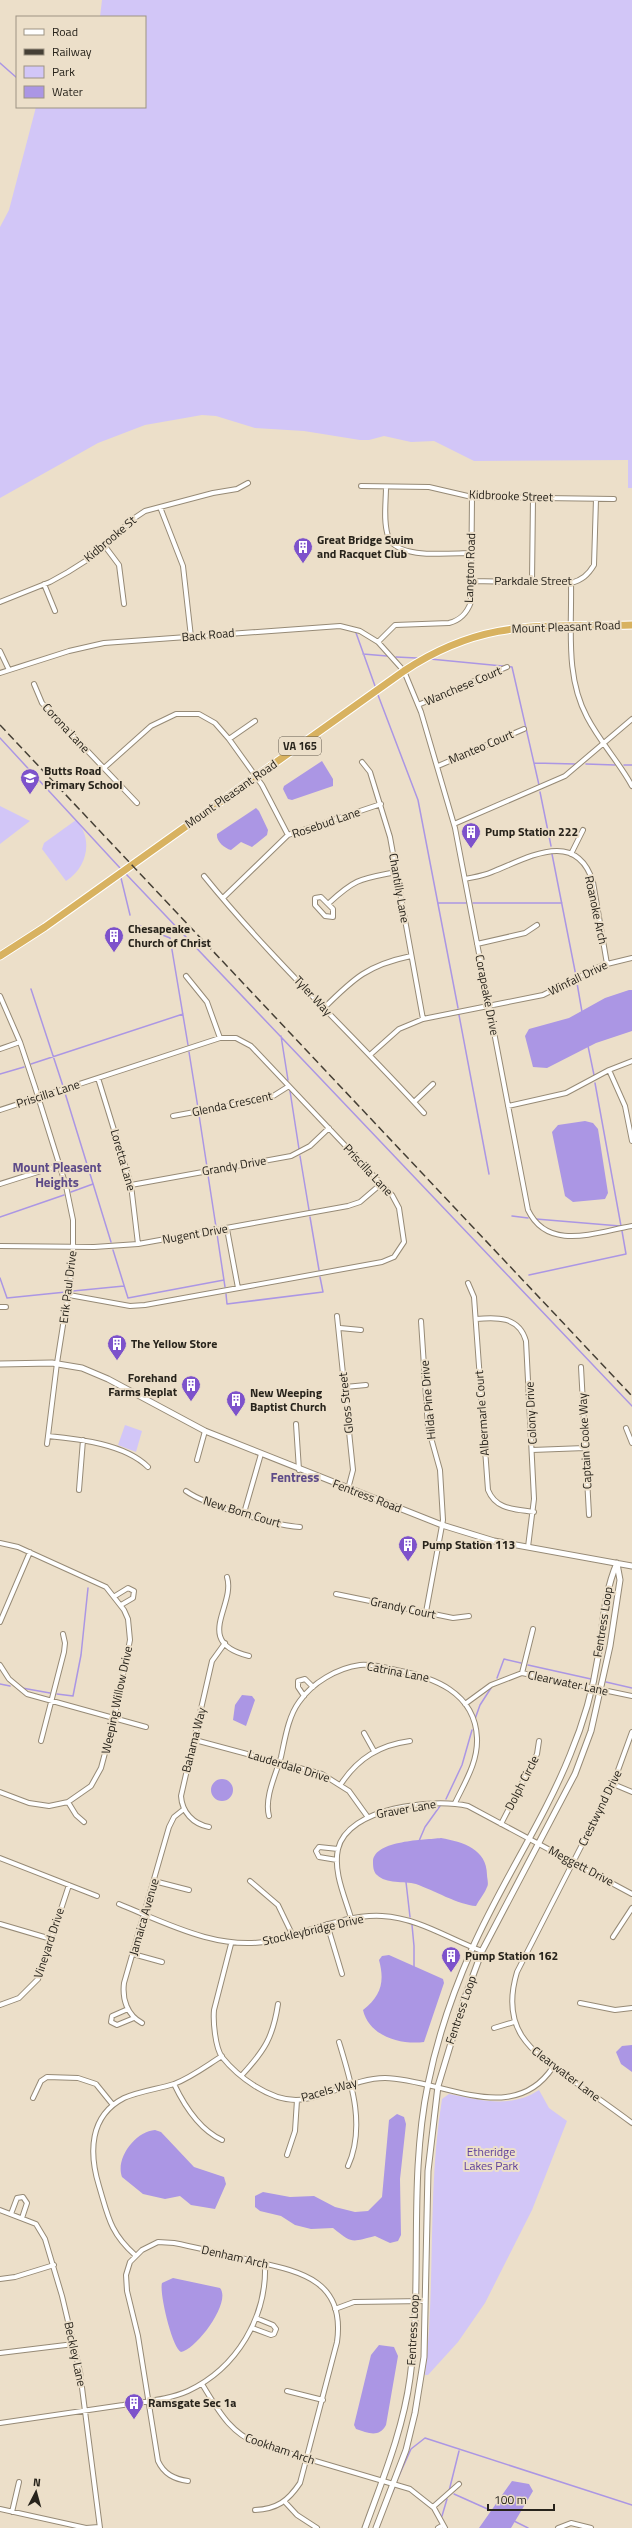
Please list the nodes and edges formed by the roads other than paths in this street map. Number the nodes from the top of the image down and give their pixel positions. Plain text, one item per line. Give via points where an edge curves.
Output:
1 (248, 483) dead end
2 (360, 486) dead end
3 (386, 486) junction
4 (472, 497) junction
5 (533, 498) junction
6 (596, 499) junction
7 (614, 499) dead end
8 (160, 507) junction
9 (104, 545) junction
10 (472, 553) junction
11 (471, 581) junction
12 (532, 582) junction
13 (571, 583) junction
14 (44, 584) junction
15 (0, 602) edge
16 (124, 604) dead end
17 (55, 611) dead end
18 (632, 625) edge
19 (572, 626) junction
20 (191, 637) junction
21 (378, 642) junction
22 (0, 651) edge
23 (507, 667) dead end
24 (9, 670) junction
25 (404, 671) junction
26 (0, 673) edge
27 (34, 684) dead end
28 (418, 704) junction
29 (632, 719) edge
30 (255, 721) dead end
31 (524, 729) dead end
32 (230, 739) junction
33 (604, 744) junction
34 (362, 762) dead end
35 (438, 766) junction
36 (104, 768) junction
37 (256, 777) junction
38 (632, 786) edge
39 (137, 803) dead end
40 (381, 804) junction
41 (454, 824) junction
42 (583, 830) dead end
43 (288, 835) junction
44 (571, 854) junction
45 (396, 872) junction
46 (204, 876) dead end
47 (465, 879) junction
48 (222, 898) junction
49 (329, 903) junction
50 (537, 925) dead end
51 (478, 944) junction
52 (0, 956) edge
53 (411, 956) junction
54 (632, 958) edge
55 (607, 964) junction
56 (186, 976) dead end
57 (0, 996) edge
58 (489, 1006) junction
59 (324, 1008) junction
60 (423, 1019) junction
61 (220, 1038) junction
62 (20, 1042) junction
63 (0, 1049) edge
64 (371, 1054) junction
65 (632, 1061) edge
66 (609, 1070) junction
67 (98, 1078) junction
68 (433, 1084) dead end
69 (289, 1086) junction
70 (38, 1098) junction
71 (414, 1102) junction
72 (508, 1106) junction
73 (0, 1110) edge
74 (424, 1113) dead end
75 (173, 1116) dead end
76 (329, 1128) junction
77 (632, 1141) edge
78 (60, 1165) junction
79 (0, 1184) edge
80 (381, 1184) junction
81 (131, 1185) junction
82 (632, 1226) edge
83 (227, 1229) junction
84 (138, 1244) junction
85 (0, 1246) edge
86 (74, 1246) junction
87 (468, 1283) dead end
88 (238, 1288) junction
89 (69, 1295) junction
90 (0, 1307) edge
91 (6, 1307) dead end
92 (338, 1316) dead end
93 (476, 1318) junction
94 (421, 1322) dead end
95 (340, 1328) junction
96 (361, 1330) dead end
97 (57, 1363) junction
98 (0, 1364) edge
99 (581, 1367) dead end
100 (366, 1385) dead end
101 (345, 1387) junction
102 (296, 1424) dead end
103 (626, 1428) dead end
104 (205, 1431) junction
105 (48, 1436) junction
106 (83, 1440) junction
107 (632, 1442) edge
108 (47, 1444) dead end
109 (585, 1448) junction
110 (532, 1450) junction
111 (261, 1454) junction
112 (197, 1460) dead end
113 (148, 1467) dead end
114 (300, 1470) junction
115 (348, 1489) junction
116 (78, 1490) dead end
117 (186, 1491) dead end
118 (534, 1512) junction
119 (244, 1513) junction
120 (589, 1515) dead end
121 (442, 1525) junction
122 (300, 1527) dead end
123 (0, 1543) edge
124 (528, 1547) junction
125 (30, 1552) junction
126 (617, 1563) junction
127 (632, 1566) edge
128 (228, 1577) dead end
129 (336, 1594) dead end
130 (115, 1596) junction
131 (121, 1605) junction
132 (426, 1612) junction
133 (469, 1616) dead end
134 (0, 1622) edge
135 (533, 1629) dead end
136 (63, 1634) dead end
137 (225, 1643) junction
138 (249, 1656) dead end
139 (0, 1665) edge
140 (522, 1673) junction
141 (313, 1687) junction
142 (592, 1689) junction
143 (602, 1690) junction
144 (304, 1696) junction
145 (632, 1696) edge
146 (51, 1702) junction
147 (465, 1704) junction
148 (114, 1719) junction
149 (146, 1726) dead end
150 (632, 1732) edge
151 (364, 1733) dead end
152 (195, 1740) junction
153 (41, 1741) dead end
154 (410, 1741) dead end
155 (539, 1741) dead end
156 (374, 1751) junction
157 (279, 1762) junction
158 (341, 1784) junction
159 (614, 1784) junction
160 (0, 1792) edge
161 (632, 1792) edge
162 (68, 1802) junction
163 (455, 1803) junction
164 (184, 1809) junction
165 (269, 1816) dead end
166 (367, 1816) junction
167 (84, 1822) dead end
168 (501, 1824) junction
169 (209, 1827) dead end
170 (530, 1839) junction
171 (540, 1844) junction
172 (338, 1849) junction
173 (0, 1858) edge
174 (337, 1860) junction
175 (574, 1861) junction
176 (154, 1881) junction
177 (250, 1881) dead end
178 (69, 1885) junction
179 (189, 1890) dead end
180 (632, 1894) edge
181 (97, 1896) dead end
182 (119, 1904) dead end
183 (632, 1908) edge
184 (145, 1915) junction
185 (351, 1918) junction
186 (0, 1924) edge
187 (328, 1924) junction
188 (292, 1934) junction
189 (613, 1937) dead end
190 (51, 1939) junction
191 (230, 1944) junction
192 (472, 1948) junction
193 (482, 1951) junction
194 (133, 1954) junction
195 (162, 1962) dead end
196 (342, 1974) dead end
197 (580, 2003) dead end
198 (278, 2004) dead end
199 (0, 2006) edge
200 (632, 2008) edge
201 (128, 2009) junction
202 (134, 2018) junction
203 (514, 2022) junction
204 (142, 2024) dead end
205 (494, 2028) dead end
206 (339, 2042) dead end
207 (222, 2056) junction
208 (553, 2067) junction
209 (242, 2075) junction
210 (352, 2083) junction
211 (174, 2084) junction
212 (428, 2084) junction
213 (438, 2086) junction
214 (33, 2098) dead end
215 (297, 2100) junction
216 (113, 2105) junction
217 (632, 2123) edge
218 (222, 2140) dead end
219 (287, 2155) dead end
220 (348, 2166) dead end
221 (0, 2210) edge
222 (11, 2214) junction
223 (22, 2218) junction
224 (135, 2254) junction
225 (265, 2264) junction
226 (54, 2265) junction
227 (0, 2279) edge
228 (414, 2300) junction
229 (425, 2300) junction
230 (335, 2308) junction
231 (256, 2318) junction
232 (252, 2328) junction
233 (74, 2344) junction
234 (0, 2353) edge
235 (202, 2384) junction
236 (287, 2391) dead end
237 (323, 2400) junction
238 (148, 2401) junction
239 (86, 2410) junction
240 (0, 2423) edge
241 (308, 2459) junction
242 (382, 2480) junction
243 (188, 2481) dead end
244 (19, 2482) dead end
245 (393, 2483) junction
246 (459, 2484) dead end
247 (285, 2502) junction
248 (433, 2507) junction
249 (0, 2509) edge
250 (255, 2510) dead end
251 (12, 2512) junction
252 (444, 2527) edge
253 (100, 2528) edge
254 (317, 2528) edge
255 (365, 2528) edge
256 (376, 2528) edge
257 (438, 2528) edge
258 (558, 2528) edge
259 (591, 2528) edge

1 - 8 street, Kidbrooke St via 237,489
2 - 3 street, Kidbrooke Street
3 - 4 street, Kidbrooke Street via 429,487
3 - 10 street via 386,529 388,538 394,546 411,552
4 - 5 street, Kidbrooke Street
4 - 10 street, Langton Road
5 - 6 street, Kidbrooke Street
5 - 12 street
6 - 7 street, Kidbrooke Street
6 - 13 street, Parkdale Street via 594,565 588,574
8 - 9 street, Kidbrooke St via 146,511 133,519
8 - 20 street via 183,566
9 - 14 street, Kidbrooke St via 87,560
9 - 16 street via 119,565
10 - 11 street, Langton Road
11 - 12 street, Parkdale Street
11 - 21 street, Langton Road via 471,602 468,610 457,621 395,625
12 - 13 street, Parkdale Street
13 - 19 street
14 - 15 street, Kidbrooke St
14 - 17 street
18 - 19 highway, Mount Pleasant Road / VA 165
19 - 25 highway, Mount Pleasant Road / VA 165 via 517,628 481,634 450,645
19 - 33 street via 572,670 577,693 587,718
20 - 21 street, Back Road via 340,626 360,631
20 - 24 street, Back Road via 104,643
21 - 25 street, Back Road
22 - 24 street
23 - 28 street, Wanchese Court
24 - 26 street, Back Road
25 - 28 street, Corapeake Drive
25 - 37 highway, Mount Pleasant Road / VA 165
27 - 36 street, Corona Lane via 42,702
28 - 35 street, Corapeake Drive
29 - 33 street
30 - 32 street
31 - 35 street, Manteo Court
32 - 36 street via 222,728 207,718 192,713 176,714 145,729
32 - 37 street
33 - 38 street
33 - 41 street via 565,776
34 - 40 street, Chantilly Lane via 370,772
35 - 41 street, Corapeake Drive
36 - 39 street, Corona Lane
37 - 43 street
37 - 52 highway, Mount Pleasant Road / VA 165 via 45,927
40 - 43 street, Rosebud Lane
40 - 45 street, Chantilly Lane
41 - 47 street, Corapeake Drive
42 - 44 street
43 - 48 street, Rosebud Lane
44 - 47 street via 546,850 485,875
44 - 55 street, Roanoke Arch via 580,860 591,875
45 - 49 street via 362,878 350,884
45 - 53 street, Chantilly Lane
46 - 48 street, Tyler Way
47 - 51 street, Corapeake Drive
48 - 59 street, Tyler Way
49 - 49 street via 335,912 331,918 325,916 314,902 318,897
50 - 51 street via 525,933
51 - 58 street, Corapeake Drive
53 - 59 street via 375,966 354,978
53 - 60 street, Chantilly Lane
54 - 55 street, Winfall Drive
55 - 58 street, Winfall Drive via 543,995
56 - 61 street via 207,1002
57 - 62 street, Erik Paul Drive
58 - 60 street, Winfall Drive
58 - 72 street, Corapeake Drive
59 - 64 street, Tyler Way
60 - 64 street, Winfall Drive via 399,1029
61 - 67 street, Priscilla Lane
61 - 69 street, Priscilla Lane via 244,1040
62 - 63 street
62 - 70 street, Erik Paul Drive
64 - 71 street, Tyler Way
65 - 66 street
66 - 72 street via 566,1093
66 - 77 street via 625,1106
67 - 70 street, Priscilla Lane
67 - 81 street, Loretta Lane
68 - 71 street
69 - 75 street, Glenda Crescent via 270,1098
69 - 76 street, Priscilla Lane
70 - 73 street, Priscilla Lane
70 - 78 street, Erik Paul Drive
71 - 74 street, Tyler Way
72 - 82 street, Corapeake Drive via 527,1205 538,1226 549,1234 565,1237
76 - 80 street, Priscilla Lane
76 - 81 street, Grandy Drive via 310,1146 296,1154
78 - 79 street
78 - 86 street, Erik Paul Drive via 71,1209
80 - 83 street, Nugent Drive via 365,1199 354,1205
80 - 88 street, Priscilla Lane via 398,1204 404,1231 403,1247 394,1257 382,1262
81 - 84 street, Loretta Lane
83 - 84 street, Nugent Drive
83 - 88 street
84 - 86 street, Nugent Drive
85 - 86 street, Nugent Drive
86 - 89 street, Erik Paul Drive
87 - 93 street, Albermarle Court via 474,1297
88 - 89 street, Priscilla Lane via 133,1306
89 - 97 street, Erik Paul Drive
90 - 91 street
92 - 95 street, Gloss Street
93 - 110 street, Colony Drive via 506,1319 517,1325 525,1337
93 - 118 street, Albermarle Court via 488,1490 493,1500 501,1506
94 - 121 street, Hilda Pine Drive via 428,1427 440,1470
95 - 96 street
95 - 101 street, Gloss Street
97 - 98 street, Fentress Road
97 - 104 street, Fentress Road via 82,1368 108,1379
97 - 105 street, Erik Paul Drive
99 - 109 street, Captain Cooke Way
100 - 101 street
101 - 115 street, Gloss Street via 353,1470
102 - 114 street
103 - 107 street
104 - 111 street, Fentress Road
104 - 112 street
105 - 106 street
105 - 108 street, Erik Paul Drive
106 - 113 street via 136,1457
106 - 116 street
109 - 110 street
109 - 120 street, Captain Cooke Way
110 - 118 street, Colony Drive
111 - 114 street, Fentress Road
111 - 119 street
114 - 115 street, Fentress Road
115 - 121 street, Fentress Road
117 - 119 street, New Born Court via 197,1499
118 - 124 street, Colony Drive
119 - 122 street, New Born Court via 277,1524
121 - 124 street, Fentress Road via 487,1539
121 - 132 street, Hilda Pine Drive
123 - 125 street, Weeping Willow Drive
124 - 126 street, Fentress Road
125 - 130 street, Weeping Willow Drive via 93,1579
125 - 134 street
126 - 127 street, Fentress Road
126 - 142 street, Fentress Loop via 609,1582
126 - 143 street, Fentress Loop via 620,1580
128 - 137 street via 219,1623 220,1634
129 - 132 street, Grandy Court
130 - 131 street, Weeping Willow Drive
130 - 131 street via 128,1588 134,1591 133,1598
131 - 148 street, Weeping Willow Drive via 128,1619 130,1640
132 - 133 street, Grandy Court via 458,1618
135 - 140 street
136 - 146 street via 65,1647
137 - 138 street
137 - 152 street, Bahama Way via 212,1661
139 - 146 street via 8,1679 19,1690 34,1698
140 - 142 street, Clearwater Lane
140 - 147 street, Clearwater Lane via 495,1682
141 - 144 street, Catrina Lane
141 - 144 street via 305,1679 298,1681 298,1687
141 - 147 street, Catrina Lane via 343,1670 360,1665 373,1666 435,1680 451,1689
142 - 143 street, Clearwater Lane
142 - 170 street, Fentress Loop via 570,1754
143 - 145 street, Clearwater Lane
143 - 171 street, Fentress Loop via 591,1731 575,1774
144 - 157 street, Catrina Lane via 294,1711
146 - 148 street
146 - 153 street
147 - 163 street, Catrina Lane via 477,1736 476,1754
148 - 149 street
148 - 162 street, Weeping Willow Drive via 98,1776 86,1791
150 - 159 street, Crestwynd Drive
151 - 156 street
152 - 157 street, Lauderdale Drive
152 - 164 street, Bahama Way via 181,1796
154 - 156 street
155 - 168 street, Dolph Circle via 538,1754
156 - 158 street via 355,1765
157 - 158 street, Lauderdale Drive via 322,1774
157 - 165 street, Catrina Lane via 268,1805
158 - 166 street, Lauderdale Drive via 356,1798
159 - 161 street
159 - 175 street, Crestwynd Drive
160 - 162 street, Weeping Willow Drive via 37,1805 49,1806
162 - 167 street
163 - 166 street, Graver Lane via 438,1803
163 - 168 street, Graver Lane via 468,1806
164 - 169 street via 191,1818
164 - 176 street, Jamaica Avenue via 171,1822
166 - 172 street, Graver Lane via 351,1828
168 - 170 street, Graver Lane
170 - 171 street, Meggett Drive
170 - 192 street, Fentress Loop
171 - 175 street, Meggett Drive
171 - 193 street, Fentress Loop
172 - 174 street, Graver Lane
172 - 174 street via 319,1847 316,1851 319,1857
173 - 178 street
174 - 185 street, Graver Lane
175 - 180 street, Meggett Drive
175 - 203 street, Clearwater Lane via 517,1972 512,1996
176 - 179 street
176 - 184 street, Jamaica Avenue
177 - 188 street via 278,1905
178 - 181 street
178 - 190 street, Vineyard Drive
182 - 184 street, Stockleybridge Drive
183 - 189 street
184 - 191 street, Stockleybridge Drive
184 - 194 street, Jamaica Avenue
185 - 187 street, Stockleybridge Drive
185 - 192 street, Stockleybridge Drive via 377,1916 404,1919 422,1924
186 - 190 street
187 - 188 street, Stockleybridge Drive
187 - 196 street
188 - 191 street, Stockleybridge Drive via 269,1941
190 - 199 street, Vineyard Drive via 34,1986 19,1998
191 - 207 street via 213,2019
192 - 193 street, Stockleybridge Drive
192 - 212 street, Fentress Loop via 446,2018
193 - 213 street, Fentress Loop
194 - 195 street
194 - 201 street, Jamaica Avenue via 123,1990
197 - 200 street via 615,2010
198 - 209 street via 272,2036
201 - 202 street, Jamaica Avenue
201 - 202 street via 112,2016 111,2022 117,2025
202 - 204 street, Jamaica Avenue
203 - 205 street
203 - 208 street, Clearwater Lane via 530,2048
206 - 210 street
207 - 209 street, Pacels Way
207 - 211 street via 195,2075
208 - 213 street, Pacels Way via 538,2085 510,2097 487,2098
208 - 217 street, Clearwater Lane
209 - 215 street, Pacels Way via 270,2094
210 - 212 street, Pacels Way via 384,2078
210 - 215 street, Pacels Way
210 - 220 street via 357,2132
211 - 216 street via 125,2098
211 - 218 street via 188,2109 211,2134
212 - 213 street, Pacels Way
212 - 228 street, Fentress Loop via 418,2166
213 - 229 street, Fentress Loop via 428,2171
214 - 216 street via 41,2081 47,2077 78,2078 96,2084
215 - 219 street via 295,2131
216 - 224 street via 94,2135 92,2158 114,2232
221 - 222 street, Beckley Lane
222 - 223 street, Beckley Lane
222 - 223 street via 17,2198 23,2197 27,2203
223 - 226 street, Beckley Lane via 36,2224 42,2231
224 - 225 street, Denham Arch via 149,2246 166,2242
224 - 238 street via 129,2265 126,2284 138,2336
225 - 230 street, Denham Arch via 295,2270 314,2280 324,2289
225 - 231 street via 263,2292
226 - 227 street
226 - 233 street, Beckley Lane
228 - 229 street
228 - 230 street via 354,2302
228 - 242 street, Fentress Loop via 414,2334 408,2394 397,2441
229 - 245 street, Fentress Loop via 421,2385 406,2450
230 - 237 street, Denham Arch via 338,2332
231 - 232 street
231 - 232 street via 273,2325 276,2329 274,2334
232 - 235 street via 236,2354
233 - 234 street
233 - 239 street, Beckley Lane
235 - 238 street via 174,2396
235 - 241 street, Cookham Arch via 223,2419 238,2434 255,2443
236 - 237 street
237 - 241 street, Denham Arch
238 - 239 street
238 - 243 street via 158,2461 169,2475 178,2480
239 - 240 street
239 - 253 street, Beckley Lane
241 - 242 street, Cookham Arch
241 - 247 street, Denham Arch via 300,2483
242 - 245 street, Cookham Arch
242 - 255 street, Fentress Loop
244 - 251 street
245 - 248 street, Cookham Arch via 419,2494
245 - 256 street, Fentress Loop
246 - 248 street
247 - 250 street, Denham Arch via 267,2510
247 - 254 street via 297,2515
248 - 252 street, Cookham Arch
249 - 251 street
251 - 253 street via 86,2528
252 - 257 street
258 - 259 street via 572,2523

